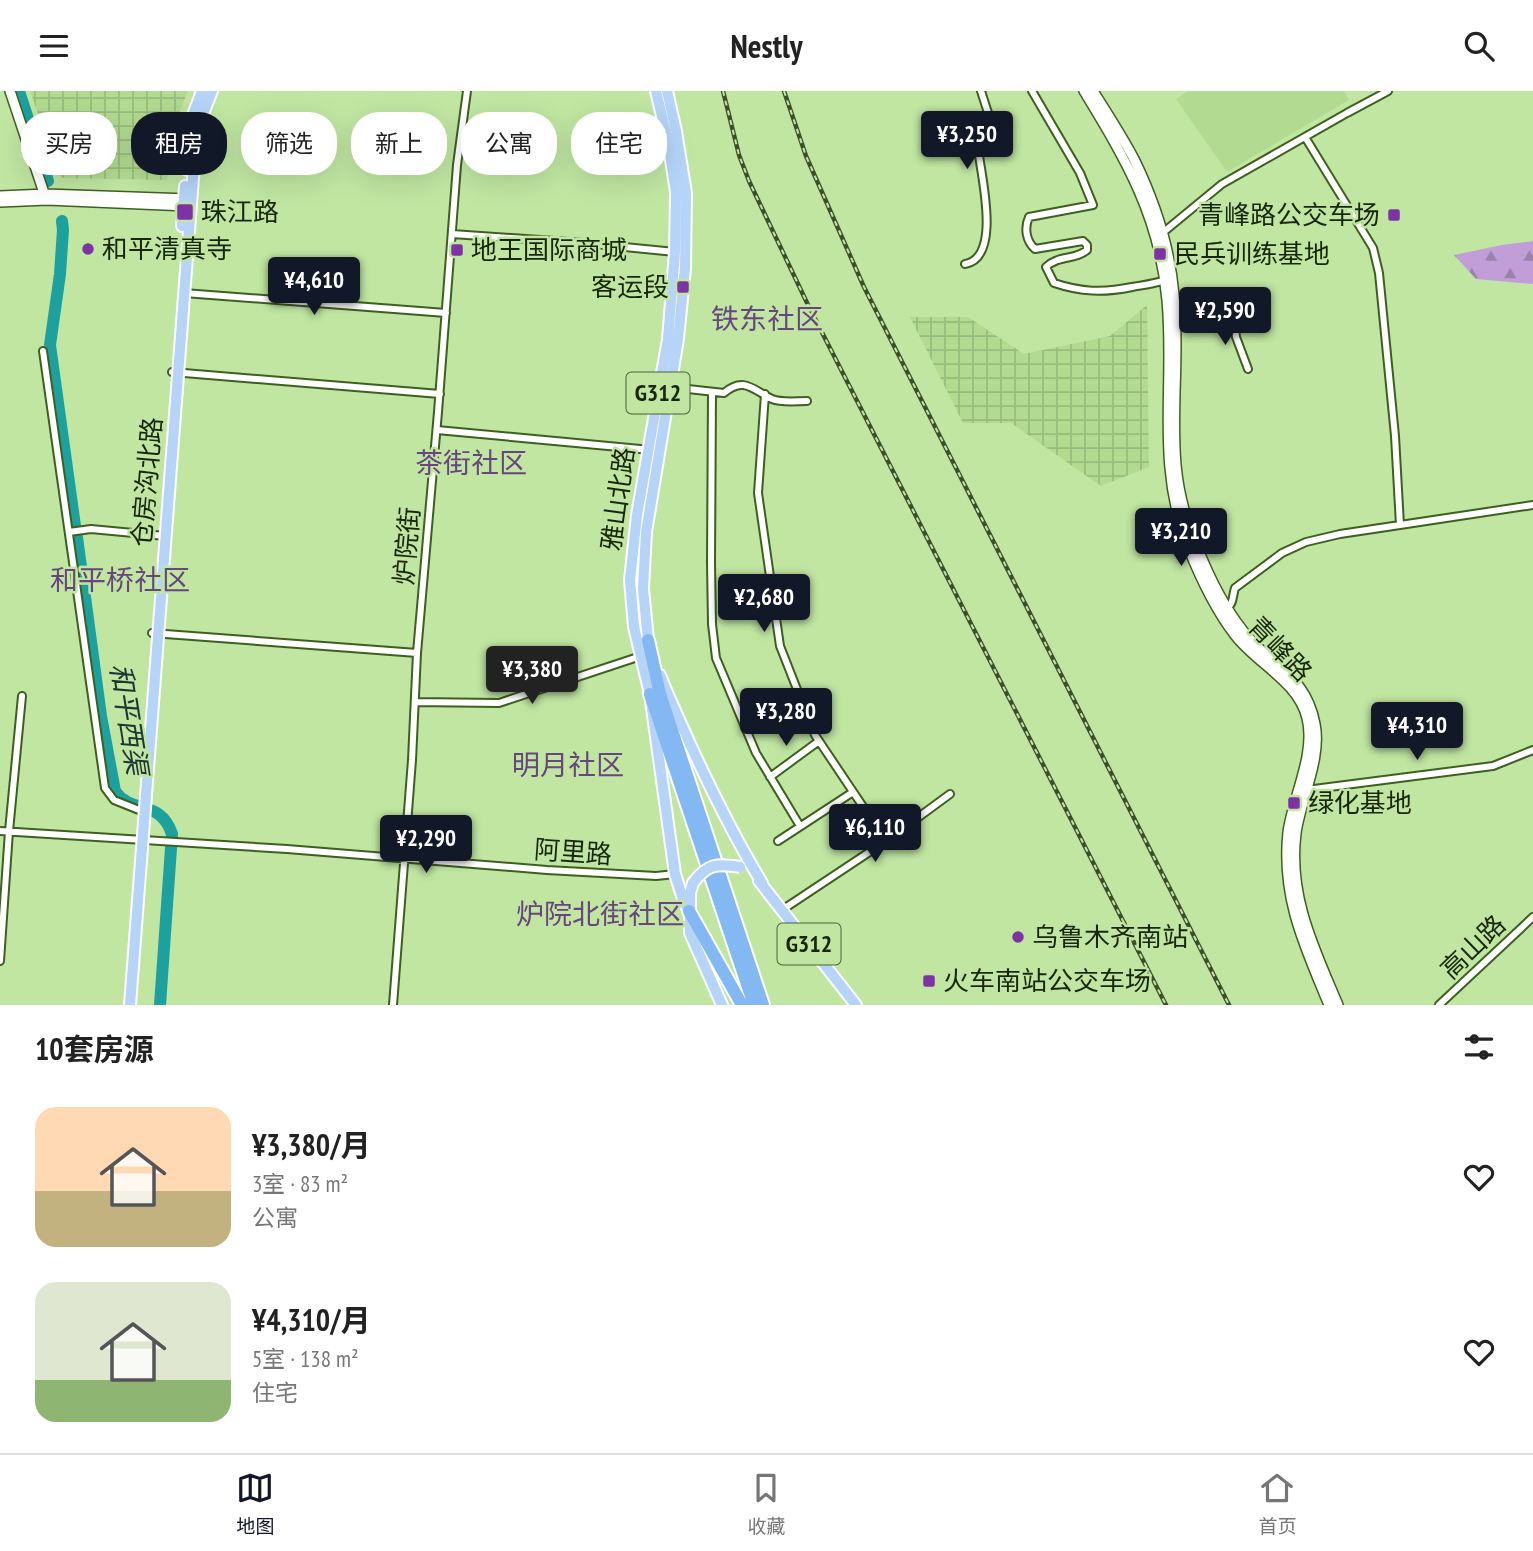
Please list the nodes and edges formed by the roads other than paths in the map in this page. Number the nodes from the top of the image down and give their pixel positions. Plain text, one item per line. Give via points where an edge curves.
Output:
1 (10, 91) edge
2 (202, 91) edge
3 (212, 91) edge
4 (467, 91) edge
5 (656, 91) edge
6 (667, 91) edge
7 (981, 91) edge
8 (1032, 91) edge
9 (1084, 91) edge
10 (1093, 91) edge
11 (1388, 91) edge
12 (1305, 137) junction
13 (0, 196) edge
14 (46, 197) junction
15 (0, 202) edge
16 (187, 203) junction
17 (452, 234) junction
18 (1159, 235) junction
19 (675, 252) junction
20 (965, 264) dead end
21 (1165, 280) junction
22 (184, 293) junction
23 (446, 313) junction
24 (1234, 318) dead end
25 (43, 351) dead end
26 (1248, 369) dead end
27 (175, 372) junction
28 (670, 387) junction
29 (712, 393) junction
30 (440, 394) junction
31 (765, 394) junction
32 (807, 401) dead end
33 (437, 430) junction
34 (654, 450) junction
35 (1533, 505) edge
36 (1400, 525) junction
37 (69, 532) junction
38 (162, 536) junction
39 (1223, 610) junction
40 (155, 633) junction
41 (648, 640) junction
42 (417, 653) junction
43 (640, 656) junction
44 (650, 694) junction
45 (22, 696) dead end
46 (415, 702) junction
47 (819, 741) junction
48 (1533, 750) edge
49 (769, 777) junction
50 (1306, 790) junction
51 (853, 792) junction
52 (950, 794) dead end
53 (142, 807) junction
54 (800, 826) junction
55 (0, 831) edge
56 (9, 831) junction
57 (140, 841) junction
58 (778, 841) dead end
59 (886, 841) junction
60 (404, 860) junction
61 (675, 874) junction
62 (762, 883) junction
63 (782, 910) junction
64 (689, 911) junction
65 (1533, 917) edge
66 (0, 961) edge
67 (123, 1005) edge
68 (130, 1005) edge
69 (393, 1005) edge
70 (722, 1005) edge
71 (742, 1005) edge
72 (754, 1005) edge
73 (763, 1005) edge
74 (856, 1005) edge
75 (1329, 1005) edge
76 (1338, 1005) edge
77 (1439, 1005) edge

1 - 14 main road
2 - 16 main road, 仓房沟北路 via 192,118
3 - 16 main road, 仓房沟北路 via 201,119
4 - 17 street, 炉院街
5 - 19 main road, 雅山北路 / G312 via 676,192
6 - 28 main road, 雅山北路 / G312 via 686,193 685,268
7 - 20 street via 990,119 991,141 979,155 988,227 981,253
8 - 21 street via 1080,173 1093,205 1027,221 1026,236 1035,249 1083,241 1087,245 1082,255 1052,261 1046,267 1054,283 1079,290 1115,291
9 - 18 main road, 青峰路 via 1120,150
10 - 18 main road, 青峰路 via 1133,157 1151,197
11 - 12 street
12 - 18 street via 1222,184
12 - 36 street via 1373,248 1395,436
13 - 14 main road
14 - 15 main road
14 - 16 main road
16 - 22 main road, 仓房沟北路
16 - 27 main road, 仓房沟北路
17 - 19 street
17 - 23 street, 炉院街
18 - 21 main road, 青峰路
18 - 39 main road, 青峰路 via 1173,281 1176,316 1178,479 1195,542
19 - 34 main road, 雅山北路 / G312
21 - 39 main road, 青峰路 via 1172,493 1187,545
22 - 23 street
22 - 27 main road, 仓房沟北路
23 - 30 street, 炉院街
24 - 26 street
25 - 37 street
27 - 30 street
27 - 38 main road, 仓房沟北路
28 - 29 street
28 - 34 main road, 雅山北路 / G312
29 - 31 street via 742,385
29 - 49 street via 711,575 716,658
30 - 33 street, 炉院街
31 - 32 street via 774,400
31 - 47 street via 758,493 780,646
33 - 34 street
33 - 42 street, 炉院街
34 - 41 main road, 雅山北路 / G312 via 643,589
34 - 43 main road, 雅山北路 / G312 via 637,515 630,580
35 - 36 street
36 - 39 street via 1306,542 1282,553 1235,588 1231,606
37 - 38 street via 91,529
37 - 53 street via 105,788 114,800
38 - 40 main road, 仓房沟北路
39 - 50 main road, 青峰路 via 1290,674 1308,699 1317,742
39 - 75 main road, 青峰路 via 1235,636 1290,687 1307,718 1309,743 1289,831 1288,873 1296,922
40 - 42 street
40 - 53 main road, 仓房沟北路
41 - 62 main road, 雅山北路 / G312 via 694,753
41 - 73 highway, 雅山北路 via 660,694
42 - 46 street, 炉院街
43 - 44 main road, 雅山北路 / G312
43 - 46 street via 499,703
44 - 61 main road, 雅山北路 / G312
44 - 72 highway
45 - 56 street
46 - 60 street, 炉院街
47 - 49 street
47 - 51 street
48 - 50 street via 1493,766
49 - 54 street
50 - 76 main road, 青峰路 via 1295,840 1297,890 1306,927
51 - 54 street
51 - 59 street
52 - 59 street
53 - 57 main road, 仓房沟北路
54 - 58 street
55 - 56 street, 阿里路
56 - 57 street, 阿里路
56 - 66 street
57 - 60 street, 阿里路
57 - 67 main road, 仓房沟北路
57 - 68 main road, 仓房沟北路
59 - 63 street
60 - 61 street, 阿里路
60 - 69 street, 炉院街
61 - 64 main road, 雅山北路 / G312
62 - 63 main road, G312
62 - 64 main road, bridge via 740,867 710,866 692,883
63 - 74 main road, G312
64 - 70 main road, G312 via 690,933
64 - 71 highway
65 - 77 street, 高山路

